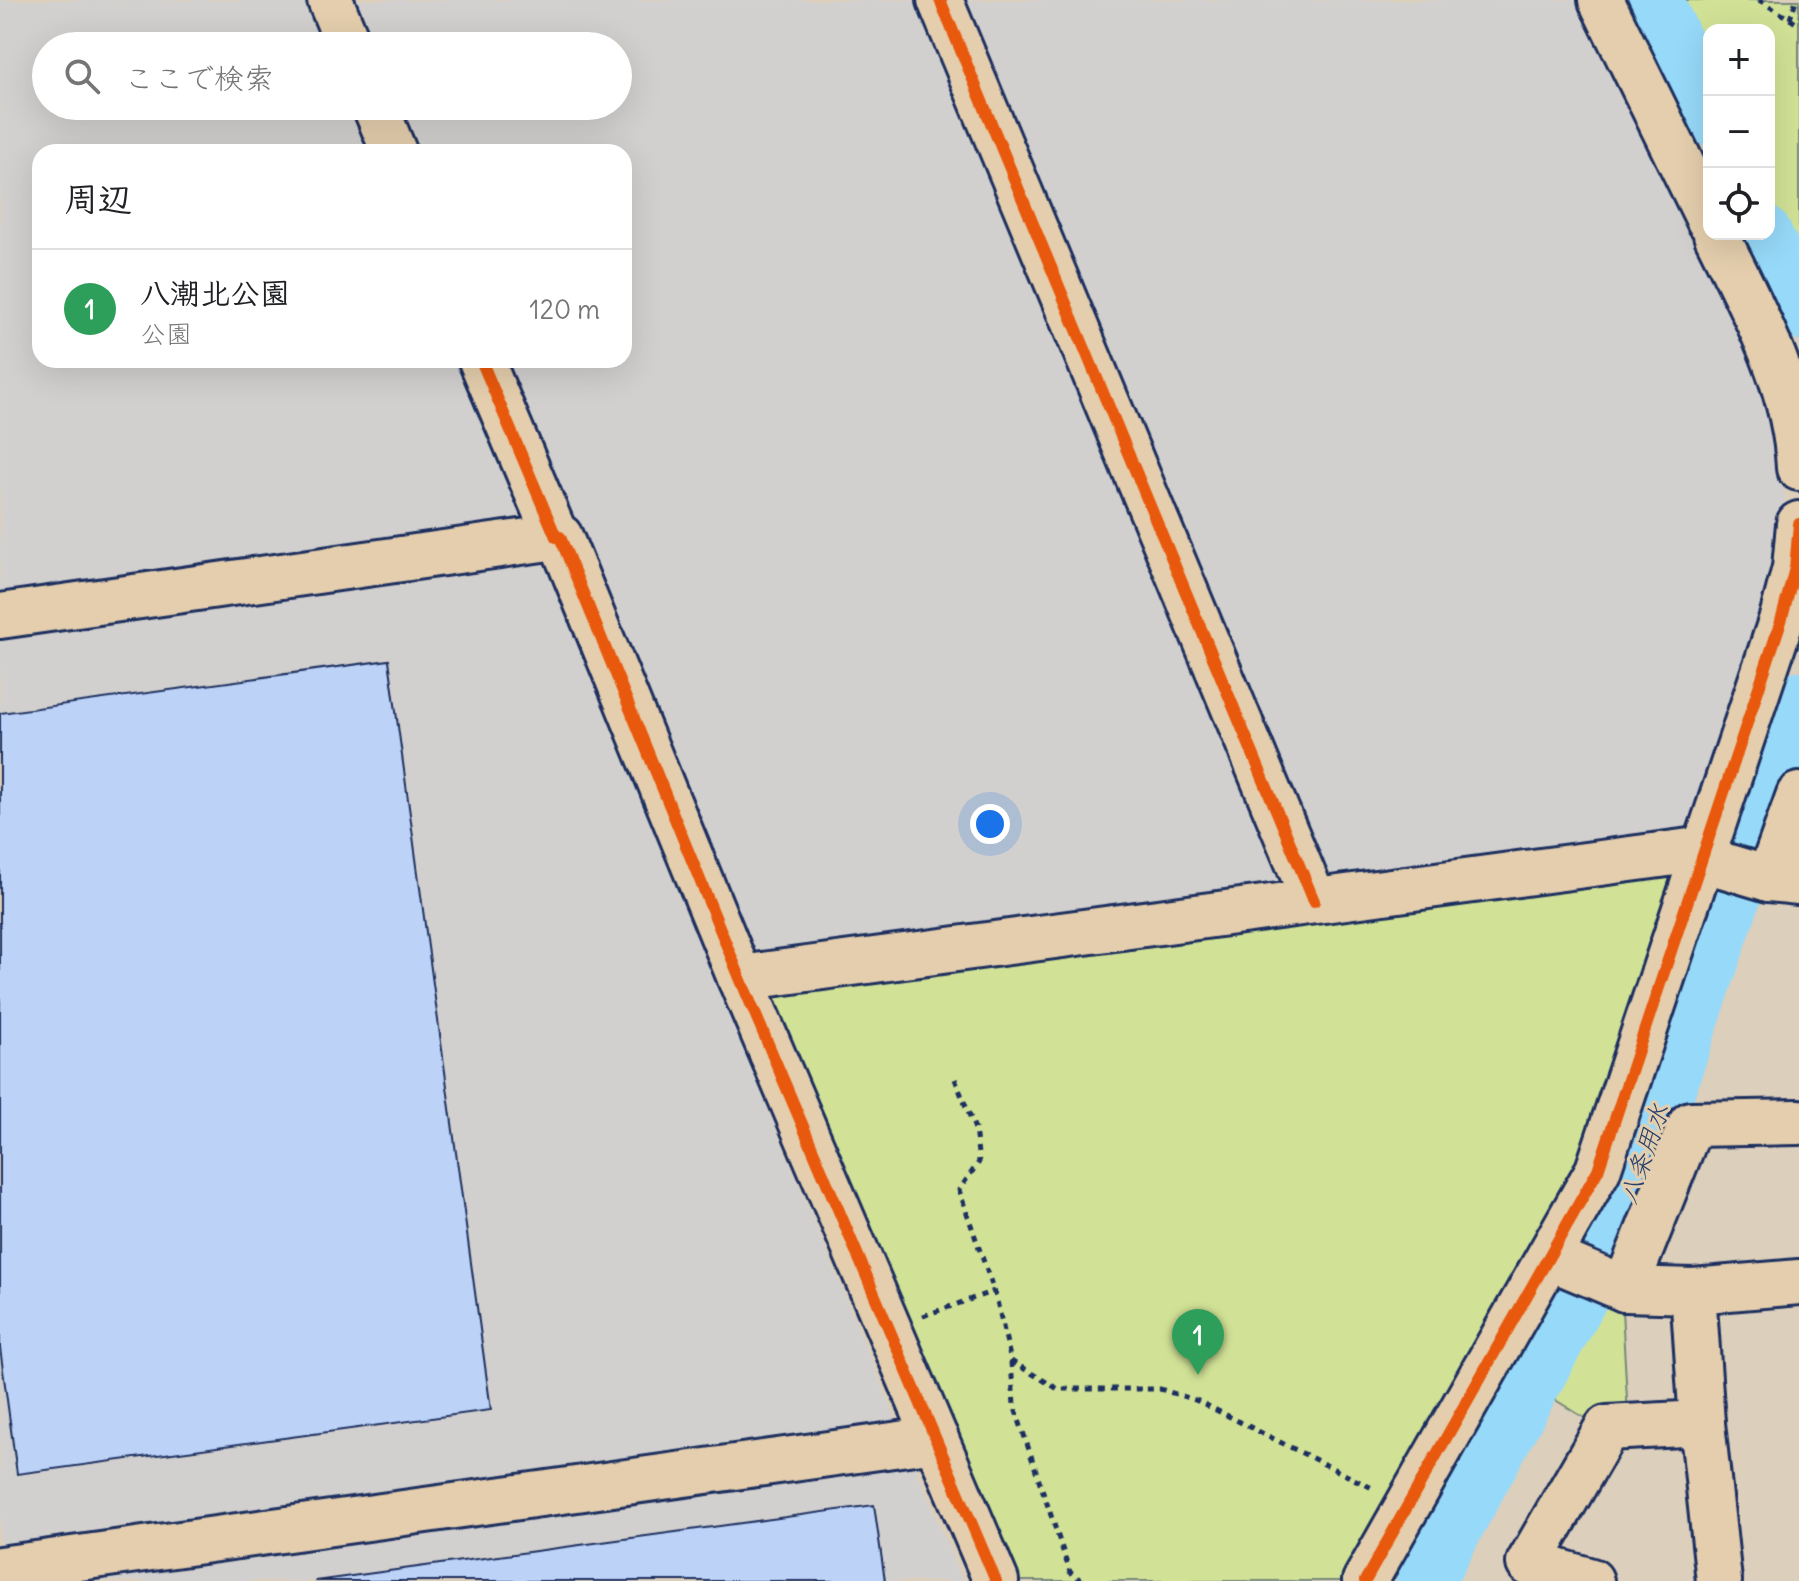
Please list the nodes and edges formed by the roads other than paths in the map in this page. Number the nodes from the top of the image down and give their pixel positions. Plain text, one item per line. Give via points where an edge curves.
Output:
1 (330, 0) edge
2 (940, 0) edge
3 (1601, 0) edge
4 (343, 32) edge
5 (381, 120) edge
6 (391, 144) edge
7 (1703, 208) edge
8 (1719, 240) edge
9 (484, 368) edge
10 (1799, 468) edge
11 (1799, 524) edge
12 (556, 537) junction
13 (0, 616) edge
14 (1799, 795) edge
15 (1704, 854) junction
16 (1775, 879) edge
17 (1314, 901) junction
18 (740, 978) junction
19 (1799, 1122) edge
20 (1549, 1257) junction
21 (1799, 1282) edge
22 (1625, 1289) junction
23 (1693, 1291) junction
24 (1702, 1423) junction
25 (936, 1439) junction
26 (0, 1569) edge
27 (996, 1581) edge
28 (1365, 1581) edge
29 (1591, 1581) edge
30 (1719, 1581) edge

1 - 4 street
2 - 17 street
3 - 7 street
5 - 6 street
8 - 10 street via 1786,389
9 - 12 street
11 - 15 street via 1782,618
12 - 13 street
12 - 18 street
14 - 16 street
15 - 16 street
15 - 17 street
15 - 20 street via 1598,1170
17 - 18 street
18 - 25 street
19 - 22 street via 1691,1124
20 - 22 street
20 - 28 street
21 - 23 street
22 - 23 street
23 - 24 street
24 - 29 street via 1607,1428 1529,1563
24 - 30 street
25 - 26 street
25 - 27 street

